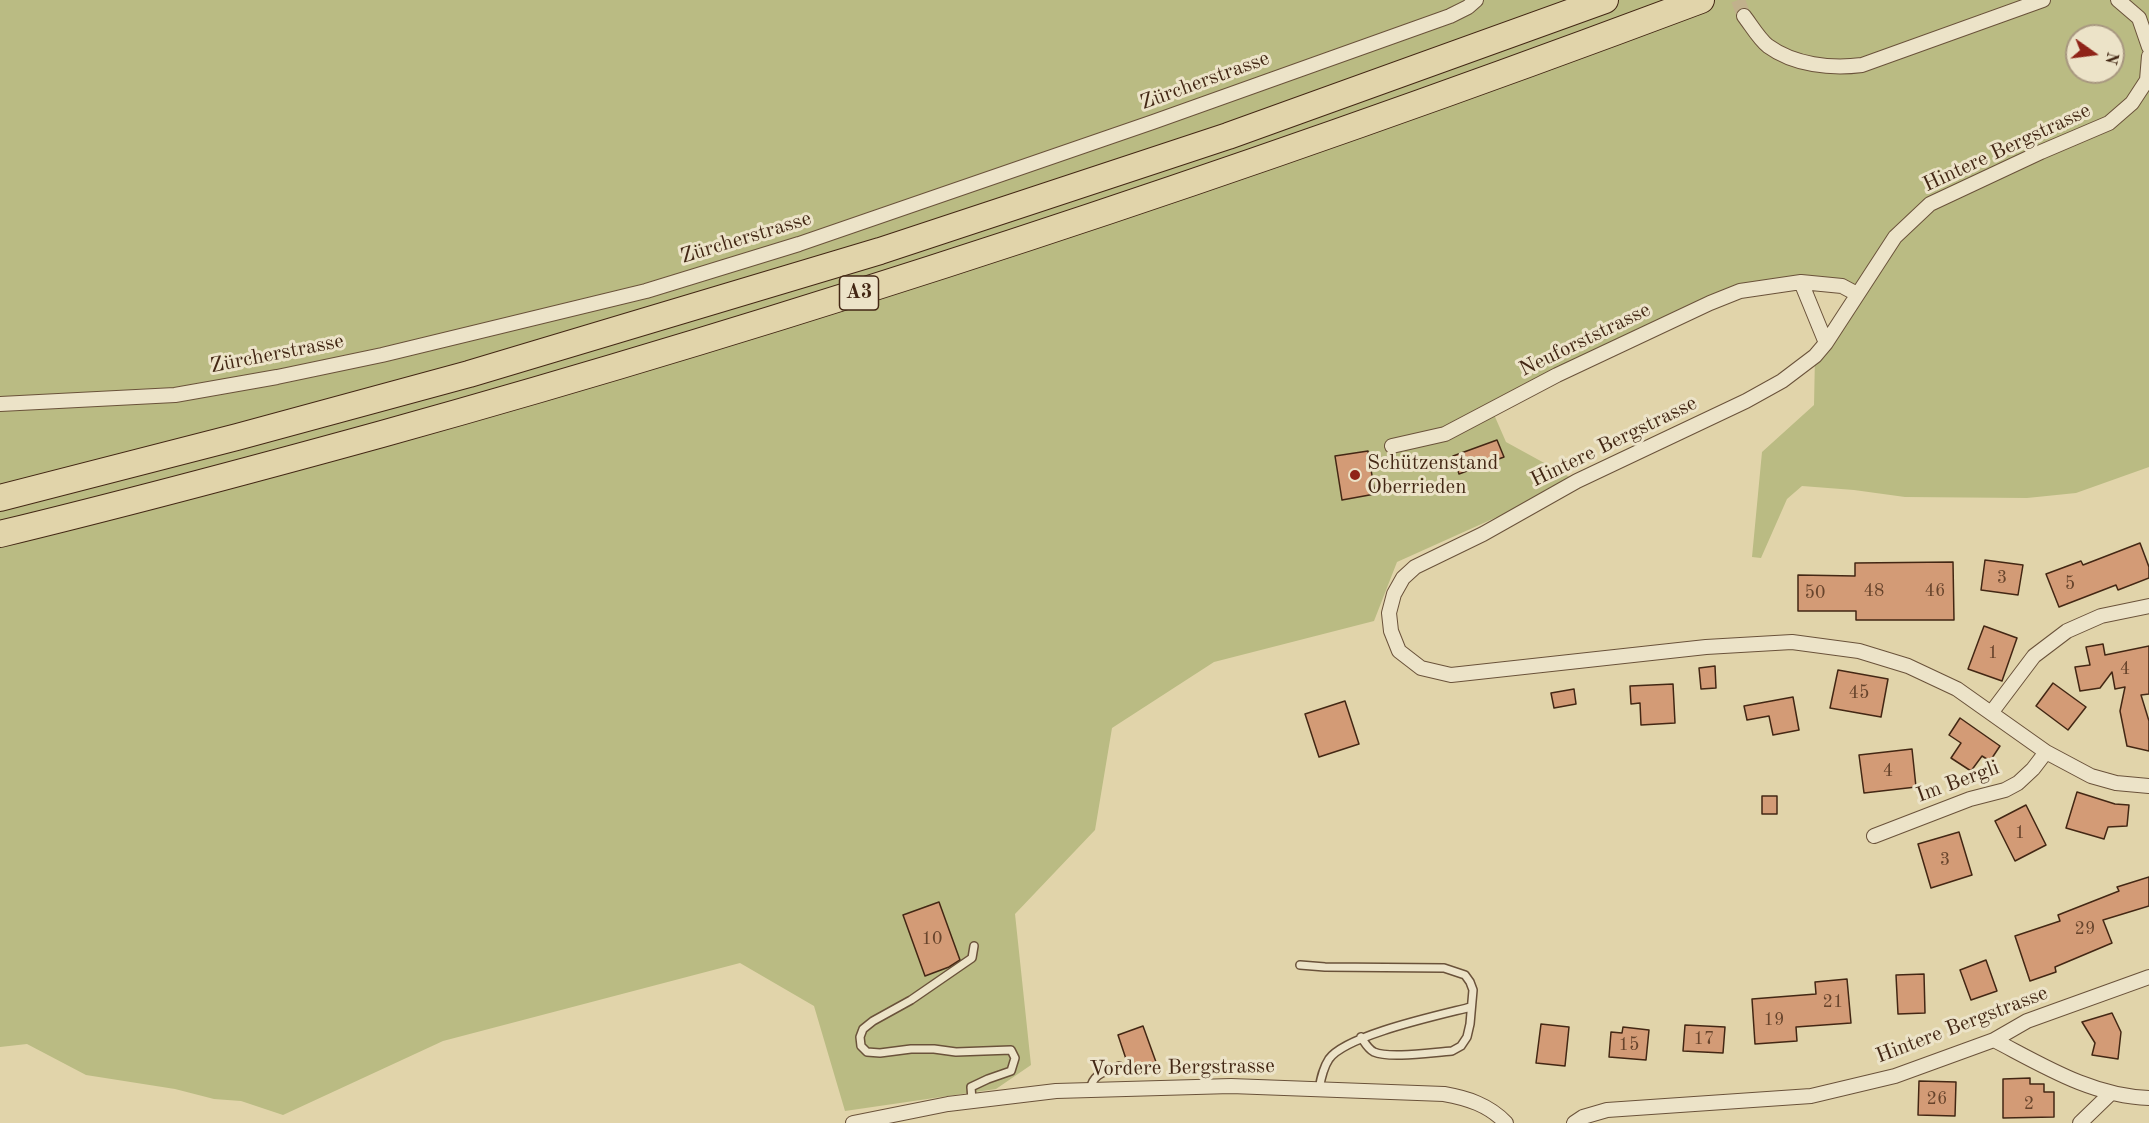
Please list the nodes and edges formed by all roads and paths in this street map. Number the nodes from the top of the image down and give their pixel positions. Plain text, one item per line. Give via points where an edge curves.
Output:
1 (1476, 0) edge
2 (1605, 0) edge
3 (1701, 0) edge
4 (2043, 0) edge
5 (2118, 0) edge
6 (1744, 16) tunnel mouth
7 (2149, 47) edge
8 (2149, 56) edge
9 (1801, 282) junction
10 (1857, 294) junction
11 (1826, 343) junction
12 (0, 404) edge
13 (1392, 446) dead end
14 (0, 498) edge
15 (0, 534) edge
16 (2149, 606) edge
17 (1992, 713) junction
18 (2046, 752) junction
19 (2149, 786) edge
20 (1874, 836) dead end
21 (974, 946) dead end
22 (1300, 965) dead end
23 (2149, 977) edge
24 (1471, 1007) junction
25 (1361, 1037) junction
26 (1994, 1040) junction
27 (1119, 1066) dead end
28 (1319, 1089) junction
29 (1090, 1090) junction
30 (2110, 1094) junction
31 (2149, 1098) edge
32 (972, 1100) junction
33 (853, 1123) edge
34 (1506, 1123) edge
35 (1574, 1123) edge
36 (2080, 1123) edge

1 - 12 street, Zürcherstrasse via 1450,16 1142,126 799,244 646,291 382,356 175,395
2 - 14 highway, A3 via 1228,136 869,255 469,374
3 - 15 highway, A3 via 1260,160 897,281 468,410
4 - 6 street via 1862,65 1840,68 1797,60 1767,45
5 - 7 street via 2139,18
8 - 10 street, Hintere Bergstrasse via 2147,80 2132,103 2109,123 1930,204 1895,237
9 - 10 street, Neuforststrasse via 1842,286
9 - 11 street
9 - 13 street, Neuforststrasse via 1740,291 1710,303 1557,375 1445,434
10 - 11 street, Hintere Bergstrasse
11 - 17 street, Hintere Bergstrasse via 1782,381 1746,401 1577,481 1415,567 1403,578 1389,613 1399,651 1421,668 1451,675 1706,647 1792,642 1859,651 1908,666 1957,689
16 - 17 street via 2101,616 2067,631 2034,656
17 - 18 street, Hintere Bergstrasse
18 - 19 street, Hintere Bergstrasse via 2091,776
18 - 20 street, Im Bergli via 2033,770 2005,790
21 - 32 lane via 972,958 873,1021 860,1037 867,1052 1011,1050 1015,1058 1011,1071 971,1087
22 - 24 lane via 1444,968 1465,975 1470,981
23 - 26 street, Hintere Bergstrasse via 2027,1022
24 - 25 lane
24 - 25 lane via 1467,1037 1452,1051 1387,1055 1367,1047
25 - 28 lane via 1330,1057
26 - 30 street via 2054,1072
26 - 35 street, Hintere Bergstrasse via 1895,1076 1810,1096 1607,1110
27 - 29 lane via 1092,1080
28 - 29 street, Vordere Bergstrasse via 1231,1086
28 - 34 street, Vordere Bergstrasse via 1464,1097
29 - 32 street, Vordere Bergstrasse
30 - 31 street
30 - 36 street
32 - 33 street, Vordere Bergstrasse

